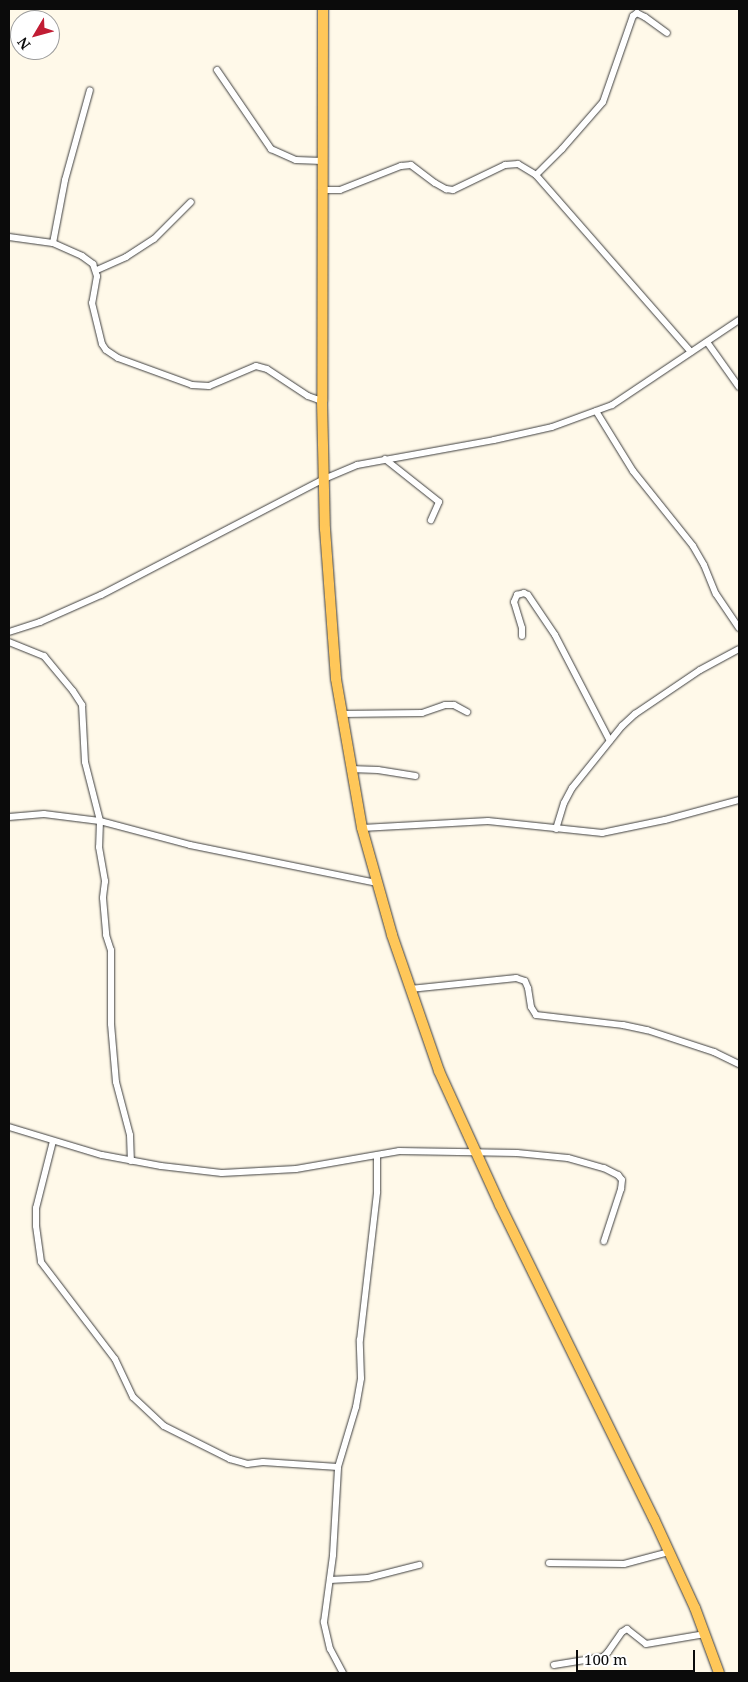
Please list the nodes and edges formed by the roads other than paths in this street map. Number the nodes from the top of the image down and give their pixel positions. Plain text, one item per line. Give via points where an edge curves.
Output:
1 (323, 9) edge
2 (667, 33) dead end
3 (217, 70) dead end
4 (90, 90) dead end
5 (322, 161) junction
6 (536, 175) junction
7 (322, 190) junction
8 (192, 202) dead end
9 (9, 237) edge
10 (53, 243) junction
11 (96, 270) junction
12 (739, 320) edge
13 (707, 342) junction
14 (692, 352) junction
15 (739, 387) edge
16 (322, 401) junction
17 (596, 411) junction
18 (385, 459) junction
19 (324, 479) junction
20 (431, 520) dead end
21 (739, 628) edge
22 (9, 632) edge
23 (522, 636) dead end
24 (9, 642) edge
25 (739, 649) edge
26 (467, 712) dead end
27 (342, 714) junction
28 (610, 741) junction
29 (350, 769) junction
30 (416, 776) dead end
31 (739, 800) edge
32 (9, 816) edge
33 (100, 820) junction
34 (362, 828) junction
35 (556, 829) junction
36 (376, 883) junction
37 (410, 989) junction
38 (739, 1064) edge
39 (9, 1127) edge
40 (52, 1142) junction
41 (474, 1151) junction
42 (377, 1156) junction
43 (132, 1161) junction
44 (604, 1241) dead end
45 (338, 1467) junction
46 (669, 1552) junction
47 (549, 1564) dead end
48 (419, 1565) dead end
49 (330, 1580) junction
50 (705, 1634) junction
51 (554, 1665) dead end
52 (343, 1673) edge
53 (719, 1673) edge

1 - 5 main road
2 - 6 street via 638,13 633,16 603,102
3 - 5 street via 271,149 296,160
4 - 10 street via 65,180
5 - 7 main road
6 - 7 street via 518,164 505,165 453,190 446,189 411,165 340,190
6 - 14 street
7 - 16 main road
8 - 11 street via 154,240
9 - 10 street
10 - 11 street via 82,256
11 - 16 street via 92,297 96,322 102,344 118,358 192,385 210,386 256,366
12 - 13 street
13 - 14 street
13 - 15 street
14 - 17 street via 612,405
16 - 19 main road
17 - 18 street via 552,427
17 - 21 street via 634,471 693,546 716,594
18 - 19 street via 357,465
18 - 20 street via 437,499 439,502
19 - 22 street via 100,595
19 - 27 main road via 329,603
23 - 28 street via 514,602 517,595 524,593 528,594 555,635
24 - 33 street via 44,656 80,701 85,762
25 - 28 street via 700,670 635,714
26 - 27 street via 454,705 445,705 422,713
27 - 29 main road
28 - 35 street via 572,788
29 - 30 street
29 - 34 main road
31 - 35 street via 621,830 602,833
32 - 33 street via 44,814
33 - 36 street via 190,844
33 - 43 street via 98,834 105,881 106,935 111,950 113,1053 116,1082 130,1135
34 - 35 street via 488,821
34 - 36 main road
36 - 37 main road
37 - 38 street via 516,978 525,981 530,1007 536,1016 647,1030 714,1052
37 - 41 main road via 439,1071
39 - 40 street
40 - 43 street
40 - 45 street via 36,1208 42,1262 115,1359 133,1397 164,1426 230,1459 247,1464 263,1462
41 - 42 street via 399,1151
41 - 44 street via 541,1154 604,1168 618,1175 622,1180 621,1189
41 - 46 main road
42 - 43 street via 296,1169 222,1173
42 - 45 street via 377,1192 360,1340 361,1378 356,1408
45 - 49 street
46 - 47 street via 624,1564
46 - 50 main road
48 - 49 street via 368,1578
49 - 52 street via 324,1622 330,1649
50 - 51 street via 646,1644 627,1629 603,1656
50 - 53 main road

